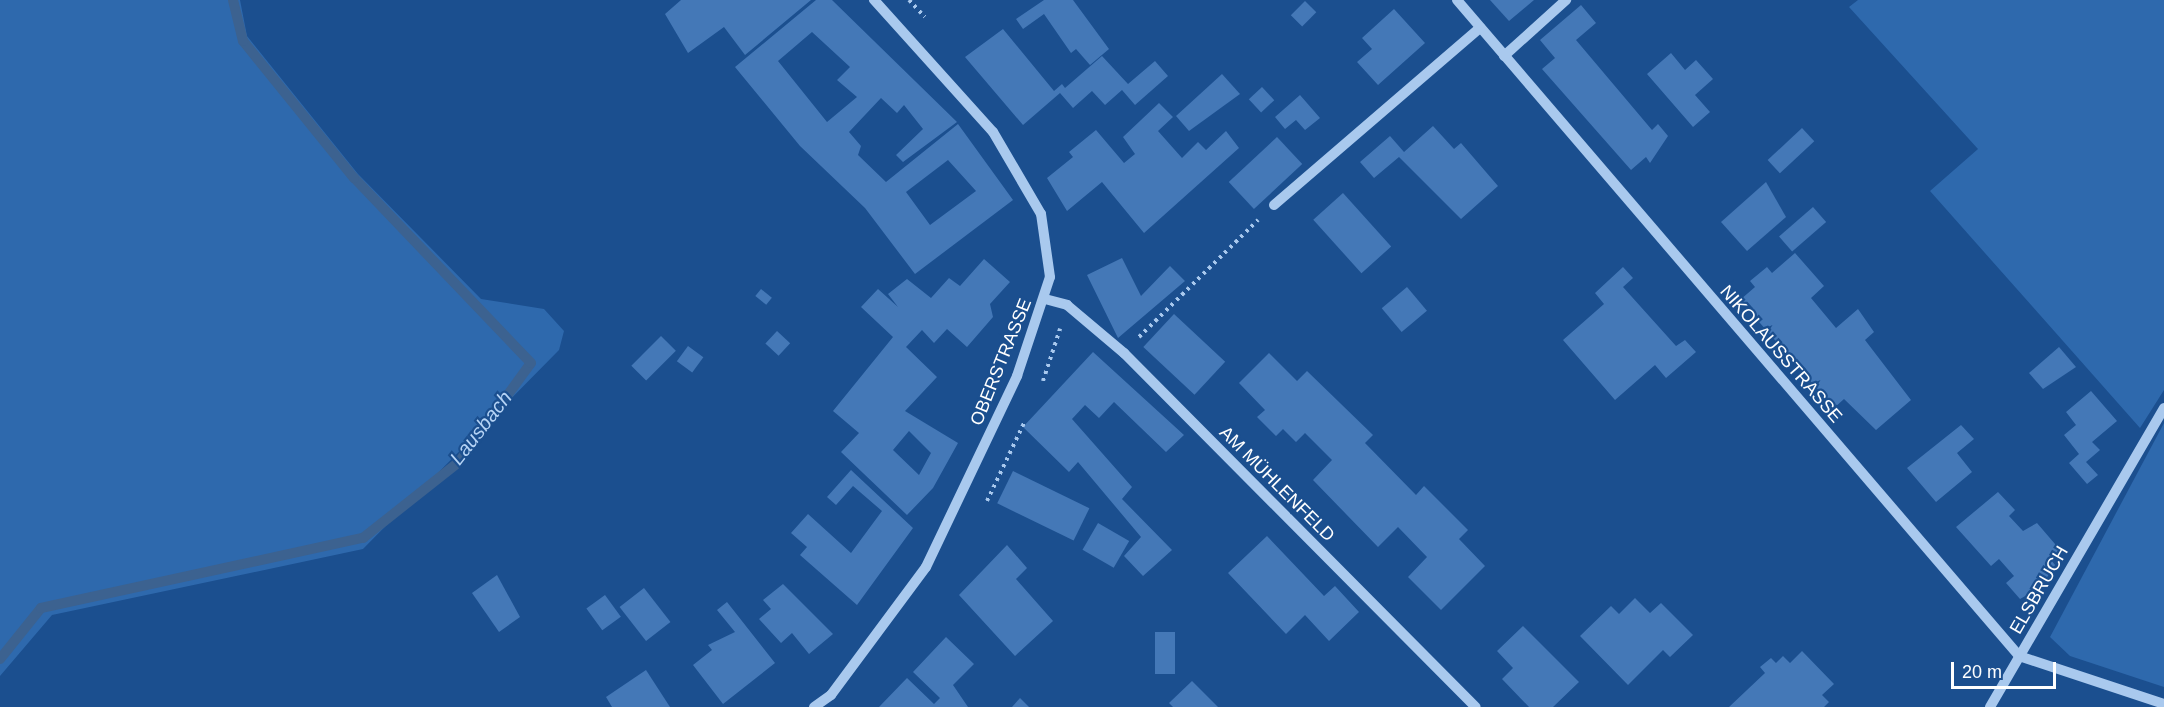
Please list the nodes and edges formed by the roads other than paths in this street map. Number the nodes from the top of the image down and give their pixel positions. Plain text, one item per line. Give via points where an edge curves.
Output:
1 (874, 0) edge
2 (1457, 0) edge
3 (1566, 0) edge
4 (1480, 28) junction
5 (1504, 56) junction
6 (1274, 205) road end
7 (1045, 299) junction
8 (2164, 408) edge
9 (2019, 656) junction
10 (2164, 704) edge
11 (814, 707) edge
12 (1476, 707) edge
13 (1990, 707) edge

1 - 7 street, OBERSTRASSE via 963,95 1016,169 1041,214 1049,246
2 - 4 street, NIKOLAUSSTRASSE
3 - 5 street
4 - 5 street, NIKOLAUSSTRASSE
4 - 6 street
5 - 9 street, NIKOLAUSSTRASSE
7 - 11 street, OBERSTRASSE via 1017,376 926,567 831,695
7 - 12 street, AM MÜHLENFELD via 1067,306 1124,352
8 - 9 street, ELSBRUCH
9 - 10 street, ELSBRUCH
9 - 13 street

